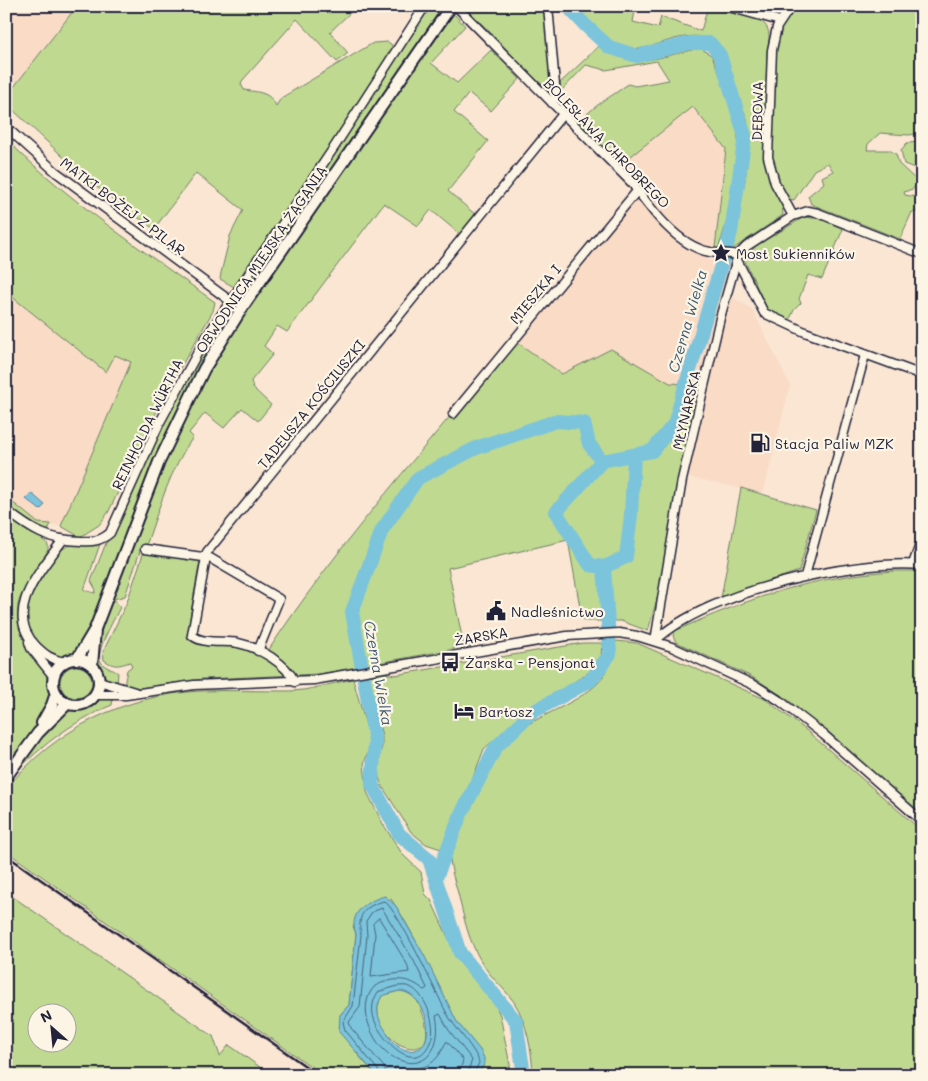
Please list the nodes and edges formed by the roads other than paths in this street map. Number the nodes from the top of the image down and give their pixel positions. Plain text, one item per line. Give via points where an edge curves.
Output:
1 (425, 6) edge
2 (456, 6) edge
3 (548, 6) edge
4 (724, 6) edge
5 (791, 6) edge
6 (448, 10) edge
7 (780, 21) junction
8 (552, 103) junction
9 (562, 114) junction
10 (6, 127) edge
11 (637, 191) junction
12 (794, 216) junction
13 (922, 254) edge
14 (735, 256) junction
15 (229, 300) junction
16 (865, 355) junction
17 (922, 375) edge
18 (453, 414) dead end
19 (6, 510) edge
20 (922, 539) edge
21 (62, 541) junction
22 (145, 548) dead end
23 (205, 556) junction
24 (913, 564) junction
25 (922, 565) edge
26 (805, 576) junction
27 (95, 630) junction
28 (28, 637) junction
29 (655, 641) junction
30 (258, 651) junction
31 (77, 659) junction
32 (65, 662) junction
33 (92, 666) junction
34 (54, 677) junction
35 (99, 681) junction
36 (295, 682) junction
37 (56, 692) junction
38 (137, 693) junction
39 (94, 695) junction
40 (68, 703) junction
41 (38, 733) junction
42 (6, 777) edge
43 (922, 821) edge

1 - 15 street, REINHOLDA WÜRTHA
2 - 8 street, BOLESŁAWA CHROBREGO
3 - 8 street via 556,96
4 - 7 street
5 - 7 street, DĘBOWA
6 - 27 main road, OBWODNICA MIEJSKA ŻAGANIA via 244,305 204,369 159,462
7 - 12 street, DĘBOWA via 771,60 769,163 775,183
8 - 9 street, BOLESŁAWA CHROBREGO
9 - 11 street, BOLESŁAWA CHROBREGO
9 - 23 street, TADEUSZA KOŚCIUSZKI
10 - 15 street, MATKI BOŻEJ Z PILAR via 56,172
11 - 14 street, BOLESŁAWA CHROBREGO via 681,238 696,248
11 - 18 street, MIESZKA I
12 - 13 street via 808,211 818,212
12 - 14 street
14 - 16 street via 764,313
14 - 29 street, MŁYNARSKA via 682,480
15 - 21 street, REINHOLDA WÜRTHA via 180,382 112,530 95,541
16 - 17 street
16 - 26 street
19 - 21 street via 38,532
20 - 24 street
21 - 28 street via 33,581 24,602 22,620
22 - 23 street
23 - 30 street via 279,599
23 - 30 street, TADEUSZA KOŚCIUSZKI via 192,635 202,640 238,643
24 - 25 street
24 - 26 street via 860,567
26 - 29 street via 704,611 668,628
27 - 31 main road, OBWODNICA MIEJSKA ŻAGANIA
27 - 33 main road, OBWODNICA MIEJSKA ŻAGANIA
28 - 32 street via 50,658
28 - 34 street via 30,648
29 - 36 street, ŻARSKA via 619,633 589,634
29 - 43 street, ŻARSKA via 706,662 780,701
30 - 36 street, TADEUSZA KOŚCIUSZKI via 287,670
31 - 32 main road
31 - 33 main road
32 - 34 main road
33 - 35 main road
34 - 37 main road
35 - 38 street, ŻARSKA
35 - 39 main road
36 - 38 street, ŻARSKA via 184,685
37 - 40 main road
37 - 41 main road
38 - 39 street, ŻARSKA
39 - 40 main road via 86,702
40 - 41 main road
41 - 42 main road

